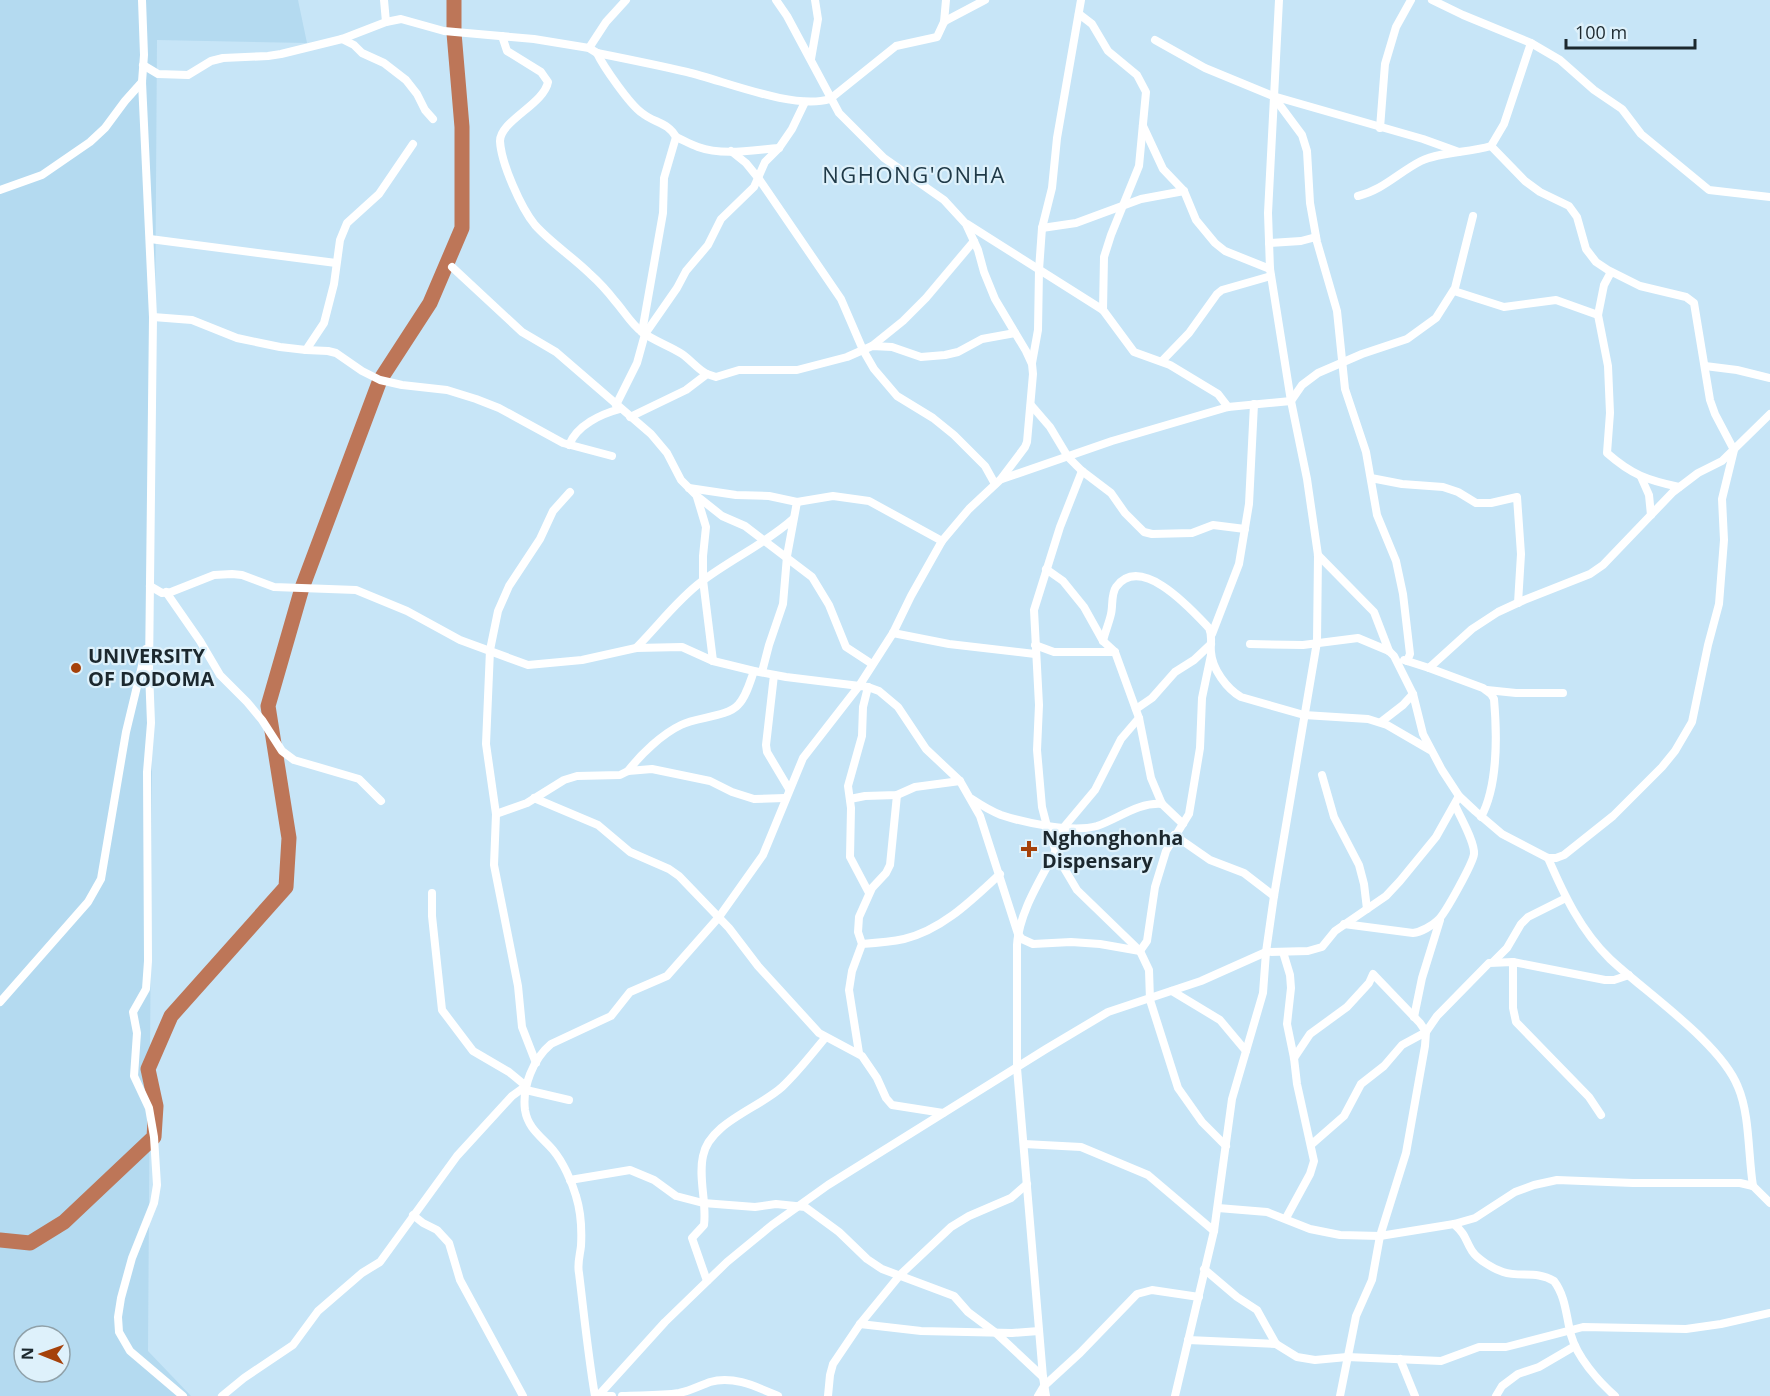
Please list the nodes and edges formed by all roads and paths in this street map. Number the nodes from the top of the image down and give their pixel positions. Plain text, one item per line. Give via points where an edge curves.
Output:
1 (142, 0) edge
2 (384, 0) edge
3 (626, 0) edge
4 (776, 0) edge
5 (815, 0) edge
6 (946, 0) edge
7 (985, 0) edge
8 (1081, 0) edge
9 (1279, 0) edge
10 (1411, 0) edge
11 (1432, 0) edge
12 (1079, 14) junction
13 (386, 22) junction
14 (944, 22) junction
15 (502, 36) junction
16 (342, 39) junction
17 (1155, 40) dead end
18 (1531, 43) junction
19 (589, 48) junction
20 (597, 52) junction
21 (811, 59) junction
22 (143, 65) junction
23 (142, 82) junction
24 (1273, 96) junction
25 (830, 99) junction
26 (805, 102) junction
27 (433, 118) dead end
28 (1143, 126) junction
29 (1380, 128) junction
30 (676, 137) junction
31 (413, 144) dead end
32 (1491, 146) junction
33 (779, 148) junction
34 (731, 151) junction
35 (1459, 152) junction
36 (759, 179) junction
37 (0, 190) edge
38 (1184, 191) junction
39 (1358, 196) dead end
40 (1770, 197) edge
41 (1122, 205) junction
42 (1473, 216) dead end
43 (966, 224) junction
44 (1042, 228) junction
45 (1316, 237) junction
46 (150, 239) junction
47 (974, 241) junction
48 (1269, 243) junction
49 (336, 263) junction
50 (452, 267) dead end
51 (1039, 270) junction
52 (1270, 272) junction
53 (1611, 272) junction
54 (1454, 291) junction
55 (1103, 310) junction
56 (1598, 315) junction
57 (153, 317) junction
58 (644, 333) junction
59 (1015, 333) junction
60 (872, 346) junction
61 (306, 350) junction
62 (863, 350) junction
63 (1162, 361) junction
64 (1342, 363) junction
65 (1032, 364) junction
66 (1705, 366) junction
67 (707, 374) junction
68 (1770, 378) edge
69 (1291, 401) junction
70 (1254, 404) junction
71 (1031, 405) junction
72 (618, 407) junction
73 (1228, 407) junction
74 (1770, 414) edge
75 (630, 417) junction
76 (569, 445) junction
77 (1734, 450) junction
78 (612, 456) dead end
79 (1068, 457) junction
80 (1082, 471) junction
81 (1641, 477) junction
82 (1371, 478) junction
83 (998, 482) junction
84 (1679, 487) junction
85 (689, 488) junction
86 (570, 492) dead end
87 (697, 496) junction
88 (797, 502) junction
89 (1652, 515) junction
90 (794, 519) junction
91 (1245, 529) junction
92 (767, 541) junction
93 (942, 541) junction
94 (1318, 555) junction
95 (787, 556) junction
96 (1046, 569) junction
97 (703, 580) junction
98 (150, 586) junction
99 (166, 592) junction
100 (1518, 603) junction
101 (893, 633) junction
102 (1212, 634) junction
103 (149, 636) junction
104 (1103, 641) junction
105 (1317, 642) junction
106 (1211, 644) junction
107 (1250, 644) dead end
108 (636, 648) junction
109 (490, 650) junction
110 (1035, 650) junction
111 (1115, 652) junction
112 (1392, 654) junction
113 (1211, 655) junction
114 (713, 661) junction
115 (1407, 661) junction
116 (872, 664) junction
117 (1429, 668) junction
118 (758, 672) junction
119 (774, 675) junction
120 (859, 686) junction
121 (868, 687) junction
122 (1485, 690) junction
123 (1563, 693) dead end
124 (1413, 694) junction
125 (1136, 709) junction
126 (1304, 715) junction
127 (1139, 718) junction
128 (1381, 722) junction
129 (1432, 752) junction
130 (628, 771) junction
131 (1322, 775) dead end
132 (960, 781) junction
133 (789, 789) junction
134 (897, 795) junction
135 (1459, 796) junction
136 (534, 798) junction
137 (785, 798) junction
138 (972, 799) junction
139 (850, 800) junction
140 (381, 801) dead end
141 (1162, 804) junction
142 (1455, 805) junction
143 (496, 814) junction
144 (1481, 817) junction
145 (1183, 824) junction
146 (1047, 827) junction
147 (1064, 827) junction
148 (1174, 835) junction
149 (1051, 839) junction
150 (1056, 850) junction
151 (1548, 858) junction
152 (1000, 874) junction
153 (432, 893) dead end
154 (869, 893) junction
155 (1274, 896) junction
156 (1566, 898) junction
157 (1367, 909) junction
158 (719, 917) junction
159 (1440, 920) junction
160 (1344, 924) junction
161 (1018, 934) junction
162 (862, 944) junction
163 (1140, 951) junction
164 (1266, 952) junction
165 (1283, 952) junction
166 (1493, 962) junction
167 (1513, 962) junction
168 (1629, 975) junction
169 (1172, 991) junction
170 (1150, 1000) junction
171 (0, 1002) edge
172 (1414, 1017) junction
173 (1426, 1032) junction
174 (825, 1038) junction
175 (1246, 1051) junction
176 (859, 1053) junction
177 (1294, 1058) junction
178 (536, 1063) junction
179 (1017, 1068) junction
180 (526, 1088) junction
181 (569, 1100) dead end
182 (943, 1113) junction
183 (1601, 1115) dead end
184 (1024, 1144) junction
185 (1312, 1144) junction
186 (1226, 1146) junction
187 (570, 1180) junction
188 (1027, 1184) junction
189 (1754, 1186) junction
190 (703, 1203) junction
191 (1770, 1203) edge
192 (797, 1207) junction
193 (1218, 1208) junction
194 (413, 1215) junction
195 (1286, 1218) junction
196 (1454, 1224) junction
197 (1214, 1231) junction
198 (1380, 1236) junction
199 (1204, 1269) junction
200 (900, 1275) junction
201 (707, 1281) junction
202 (1199, 1298) junction
203 (1770, 1312) edge
204 (860, 1324) junction
205 (1039, 1331) junction
206 (1570, 1331) junction
207 (996, 1333) junction
208 (1188, 1340) junction
209 (1276, 1344) junction
210 (1575, 1346) junction
211 (1347, 1357) junction
212 (1400, 1359) junction
213 (1043, 1377) junction
214 (1044, 1386) junction
215 (183, 1396) edge
216 (222, 1396) edge
217 (523, 1396) edge
218 (598, 1396) edge
219 (612, 1396) edge
220 (622, 1396) edge
221 (778, 1396) edge
222 (828, 1396) edge
223 (1038, 1396) edge
224 (1046, 1396) edge
225 (1175, 1396) edge
226 (1340, 1396) edge
227 (1415, 1396) edge
228 (1496, 1396) edge
229 (1615, 1396) edge

1 - 22 street
2 - 13 street
3 - 19 street
4 - 21 street
5 - 21 street via 818,19
6 - 14 street
7 - 14 street
8 - 12 street
9 - 24 street
10 - 29 street via 1396,27 1385,64
11 - 18 street
12 - 28 street via 1092,24 1108,51 1141,80 1146,92
12 - 44 street via 1052,188
13 - 15 street via 401,19 454,33
13 - 16 street
14 - 25 street via 937,37 896,46
15 - 19 street
15 - 58 street via 507,51 541,72 548,82 537,98 507,125 500,139 508,172 526,211 545,235 590,274
16 - 22 street via 268,56 223,58 188,75 158,74
16 - 27 street via 406,80
17 - 24 street via 1205,68
18 - 32 street via 1504,124
18 - 40 street via 1570,67 1622,109 1641,134 1708,190
19 - 20 street
20 - 26 street
20 - 30 street via 640,113 671,128
21 - 25 street
22 - 23 street
23 - 37 street via 90,142 42,175
23 - 46 street
24 - 29 street
24 - 45 street via 1302,135 1307,151
24 - 48 street
25 - 26 street
25 - 43 street via 838,113 884,158 944,200
26 - 33 street
28 - 38 street via 1163,169
28 - 41 street via 1139,166
29 - 35 street
30 - 34 street via 698,147
30 - 58 street via 664,178 663,213
31 - 49 street via 379,194 347,223
32 - 35 street
32 - 53 street via 1532,186 1569,206 1590,256
33 - 34 street
33 - 36 street via 765,162
34 - 36 street
35 - 39 street via 1422,160 1386,184
36 - 58 street via 721,219 708,245
36 - 62 street via 842,298
38 - 41 street
38 - 52 street via 1196,219 1215,243
41 - 44 street via 1076,222
41 - 55 street via 1104,257
42 - 54 street
43 - 47 street
43 - 51 street
44 - 51 street
45 - 48 street
45 - 64 street via 1337,311
46 - 49 street
46 - 57 street
47 - 59 street via 991,290
47 - 60 street via 926,298
48 - 52 street
49 - 61 street via 324,323
50 - 72 street via 522,332 556,352
51 - 55 street
51 - 65 street via 1038,330
52 - 63 street via 1217,294 1186,338
52 - 69 street
53 - 56 street
53 - 66 street via 1694,303
54 - 56 street via 1504,307 1556,300
54 - 64 street via 1441,313 1414,335
55 - 63 street via 1134,352
56 - 81 street via 1608,366 1607,453
57 - 61 street via 192,320 237,338
57 - 98 street
58 - 67 street via 682,354
58 - 72 street via 637,363
59 - 60 street via 982,339 953,354 926,357 892,347
59 - 65 street
60 - 62 street
61 - 76 street via 336,353 380,380 447,390 476,399
62 - 67 street via 797,370 739,370 716,377
62 - 83 street via 902,400 954,435
63 - 73 street via 1218,394
64 - 69 street via 1310,377
64 - 82 street via 1346,396 1363,441
65 - 71 street
66 - 68 street
66 - 77 street via 1715,414
67 - 75 street via 686,390
69 - 70 street
69 - 94 street
70 - 73 street
70 - 91 street
71 - 79 street
71 - 83 street via 1025,447
72 - 75 street
72 - 76 street via 582,427
73 - 79 street
74 - 77 street
75 - 85 street via 667,453
76 - 78 street
77 - 84 street
77 - 151 street via 1722,499 1724,540 1719,604 1692,722 1670,758 1613,816 1564,855
79 - 80 street
79 - 83 street
80 - 91 street via 1111,493 1125,513 1148,533 1192,533 1212,525
80 - 96 street
81 - 84 street
81 - 89 street
82 - 100 street via 1443,487 1476,503 1517,496 1521,554
82 - 115 street via 1377,515 1398,571 1410,654
83 - 93 street
84 - 89 street
85 - 87 street
85 - 88 street
86 - 109 street via 553,511 509,586 498,611
87 - 92 street via 722,516
87 - 97 street via 706,527
88 - 90 street
88 - 93 street via 833,496 869,501
89 - 100 street via 1596,570
90 - 92 street
90 - 95 street
91 - 102 street via 1237,570
92 - 95 street
92 - 97 street
93 - 101 street
94 - 105 street
94 - 112 street via 1374,612
95 - 116 street via 821,589 846,647
95 - 118 street via 783,604
96 - 104 street via 1064,581
96 - 110 street via 1034,610
97 - 108 street
97 - 114 street
98 - 99 street
98 - 103 street
99 - 109 street via 225,574 242,575 274,587 356,590 407,611 460,640
99 - 140 street via 220,675 262,720 282,751 294,760 359,779
100 - 117 street via 1472,629
101 - 110 street via 949,644
101 - 116 street
102 - 104 street via 1168,589 1136,575 1127,577 1114,590
102 - 106 street
103 - 171 street via 126,732 101,879 88,902
103 - 215 street via 148,961 146,989 133,1012 137,1033 134,1076 149,1108 157,1185 154,1203 132,1257 118,1317 119,1332 130,1351
104 - 111 street
105 - 107 street
105 - 112 street via 1358,638
105 - 126 street
106 - 113 street
106 - 125 street
108 - 109 street via 582,660 528,665
108 - 114 street via 682,647
109 - 143 street via 486,744
110 - 111 street
110 - 146 street via 1038,771
111 - 125 street
112 - 115 street
112 - 124 street
113 - 126 street via 1234,693
113 - 145 street via 1200,709 1196,776 1189,814
114 - 118 street
115 - 117 street
116 - 120 street
117 - 122 street
118 - 119 street
118 - 130 street via 736,707 680,725
119 - 120 street
119 - 133 street via 766,745
120 - 121 street
120 - 133 street via 803,758
121 - 132 street via 898,707 926,749
121 - 139 street via 862,736 849,777
122 - 123 street
122 - 144 street via 1494,699 1495,755
124 - 128 street
124 - 129 street via 1419,724
125 - 127 street
126 - 128 street
126 - 155 street
127 - 141 street via 1151,778
127 - 147 street via 1122,739 1095,790
128 - 129 street
129 - 135 street
130 - 136 street via 620,775 571,777
130 - 137 street via 658,769 710,781 754,799
131 - 157 street via 1332,812 1359,865
132 - 134 street via 915,787
132 - 138 street
133 - 137 street
134 - 139 street
134 - 154 street via 890,865
135 - 142 street
135 - 144 street
136 - 143 street
136 - 158 street via 598,825 630,852 669,869 688,883
137 - 158 street via 763,855
138 - 146 street via 1001,815
138 - 152 street
139 - 154 street via 850,857
141 - 145 street
141 - 147 street via 1145,805 1092,827
142 - 157 street via 1436,837 1400,882
142 - 159 street via 1474,847 1474,856
143 - 178 street via 495,874 518,986 522,1027
144 - 151 street via 1502,834
145 - 148 street
146 - 147 street
146 - 149 street
147 - 149 street
148 - 155 street via 1210,860 1254,879
148 - 163 street via 1155,887 1148,941
149 - 150 street
150 - 161 street
150 - 163 street via 1077,890
151 - 156 street
152 - 161 street
152 - 162 street via 938,925 906,939
153 - 180 street via 442,1010 473,1051 509,1072
154 - 162 street via 858,922
155 - 164 street
156 - 166 street via 1528,917
156 - 168 street via 1588,935
157 - 160 street
158 - 174 street
158 - 178 street via 668,976 630,992 611,1016 551,1044
159 - 160 street via 1413,933
159 - 172 street
160 - 165 street via 1318,950
161 - 163 street via 1034,944 1080,942
161 - 179 street
162 - 176 street via 849,990
163 - 170 street via 1149,970
164 - 165 street
164 - 169 street
164 - 175 street via 1263,993
165 - 177 street via 1290,975 1287,1024
166 - 167 street
166 - 173 street via 1437,1016
167 - 168 street via 1605,980
167 - 183 street via 1516,1022
168 - 189 street via 1703,1041 1739,1087
169 - 170 street
169 - 175 street via 1221,1020
170 - 179 street via 1100,1017
170 - 186 street via 1180,1094
172 - 173 street
172 - 177 street via 1373,974 1369,984 1342,1011 1310,1034
173 - 185 street via 1402,1045 1361,1084 1344,1116
173 - 198 street via 1406,1153
174 - 176 street
174 - 190 street via 776,1092 725,1125 708,1142 702,1162
175 - 186 street via 1232,1099
176 - 182 street via 870,1065 891,1105
177 - 185 street
178 - 180 street
179 - 182 street
179 - 184 street
180 - 181 street
180 - 187 street via 527,1120 556,1155
180 - 194 street via 512,1096 456,1156
182 - 192 street
184 - 188 street
184 - 197 street via 1081,1147 1148,1175
185 - 195 street via 1314,1161 1310,1174
186 - 193 street
187 - 190 street via 635,1171 671,1194
187 - 218 street via 581,1221 579,1274 585,1340
188 - 200 street via 1011,1198 951,1227
188 - 205 street
189 - 191 street
189 - 196 street via 1557,1180 1525,1189 1474,1218
190 - 192 street
190 - 201 street via 704,1226 692,1242
192 - 200 street via 808,1208 867,1259
192 - 201 street
193 - 195 street via 1267,1212
193 - 197 street
194 - 216 street via 380,1262 318,1311 293,1345
194 - 217 street via 438,1230 449,1243 460,1280
195 - 198 street via 1333,1234
196 - 198 street
196 - 206 street via 1476,1255 1498,1270 1530,1273 1554,1281 1567,1310
197 - 199 street
198 - 211 street via 1374,1272 1356,1316
199 - 202 street
199 - 209 street via 1257,1310
200 - 204 street
200 - 207 street via 950,1294
201 - 218 street
202 - 208 street
202 - 214 street via 1152,1290 1137,1294
203 - 206 street via 1686,1329 1590,1327
204 - 207 street
204 - 222 street via 831,1369
205 - 207 street
205 - 213 street
206 - 210 street
206 - 212 street via 1506,1347 1479,1347 1447,1360
207 - 213 street
208 - 209 street
208 - 225 street
209 - 211 street via 1297,1357
210 - 228 street via 1518,1374
210 - 229 street
211 - 212 street
211 - 226 street
212 - 227 street
213 - 214 street
214 - 223 street
214 - 224 street
218 - 219 street
220 - 221 street via 675,1394 726,1380

